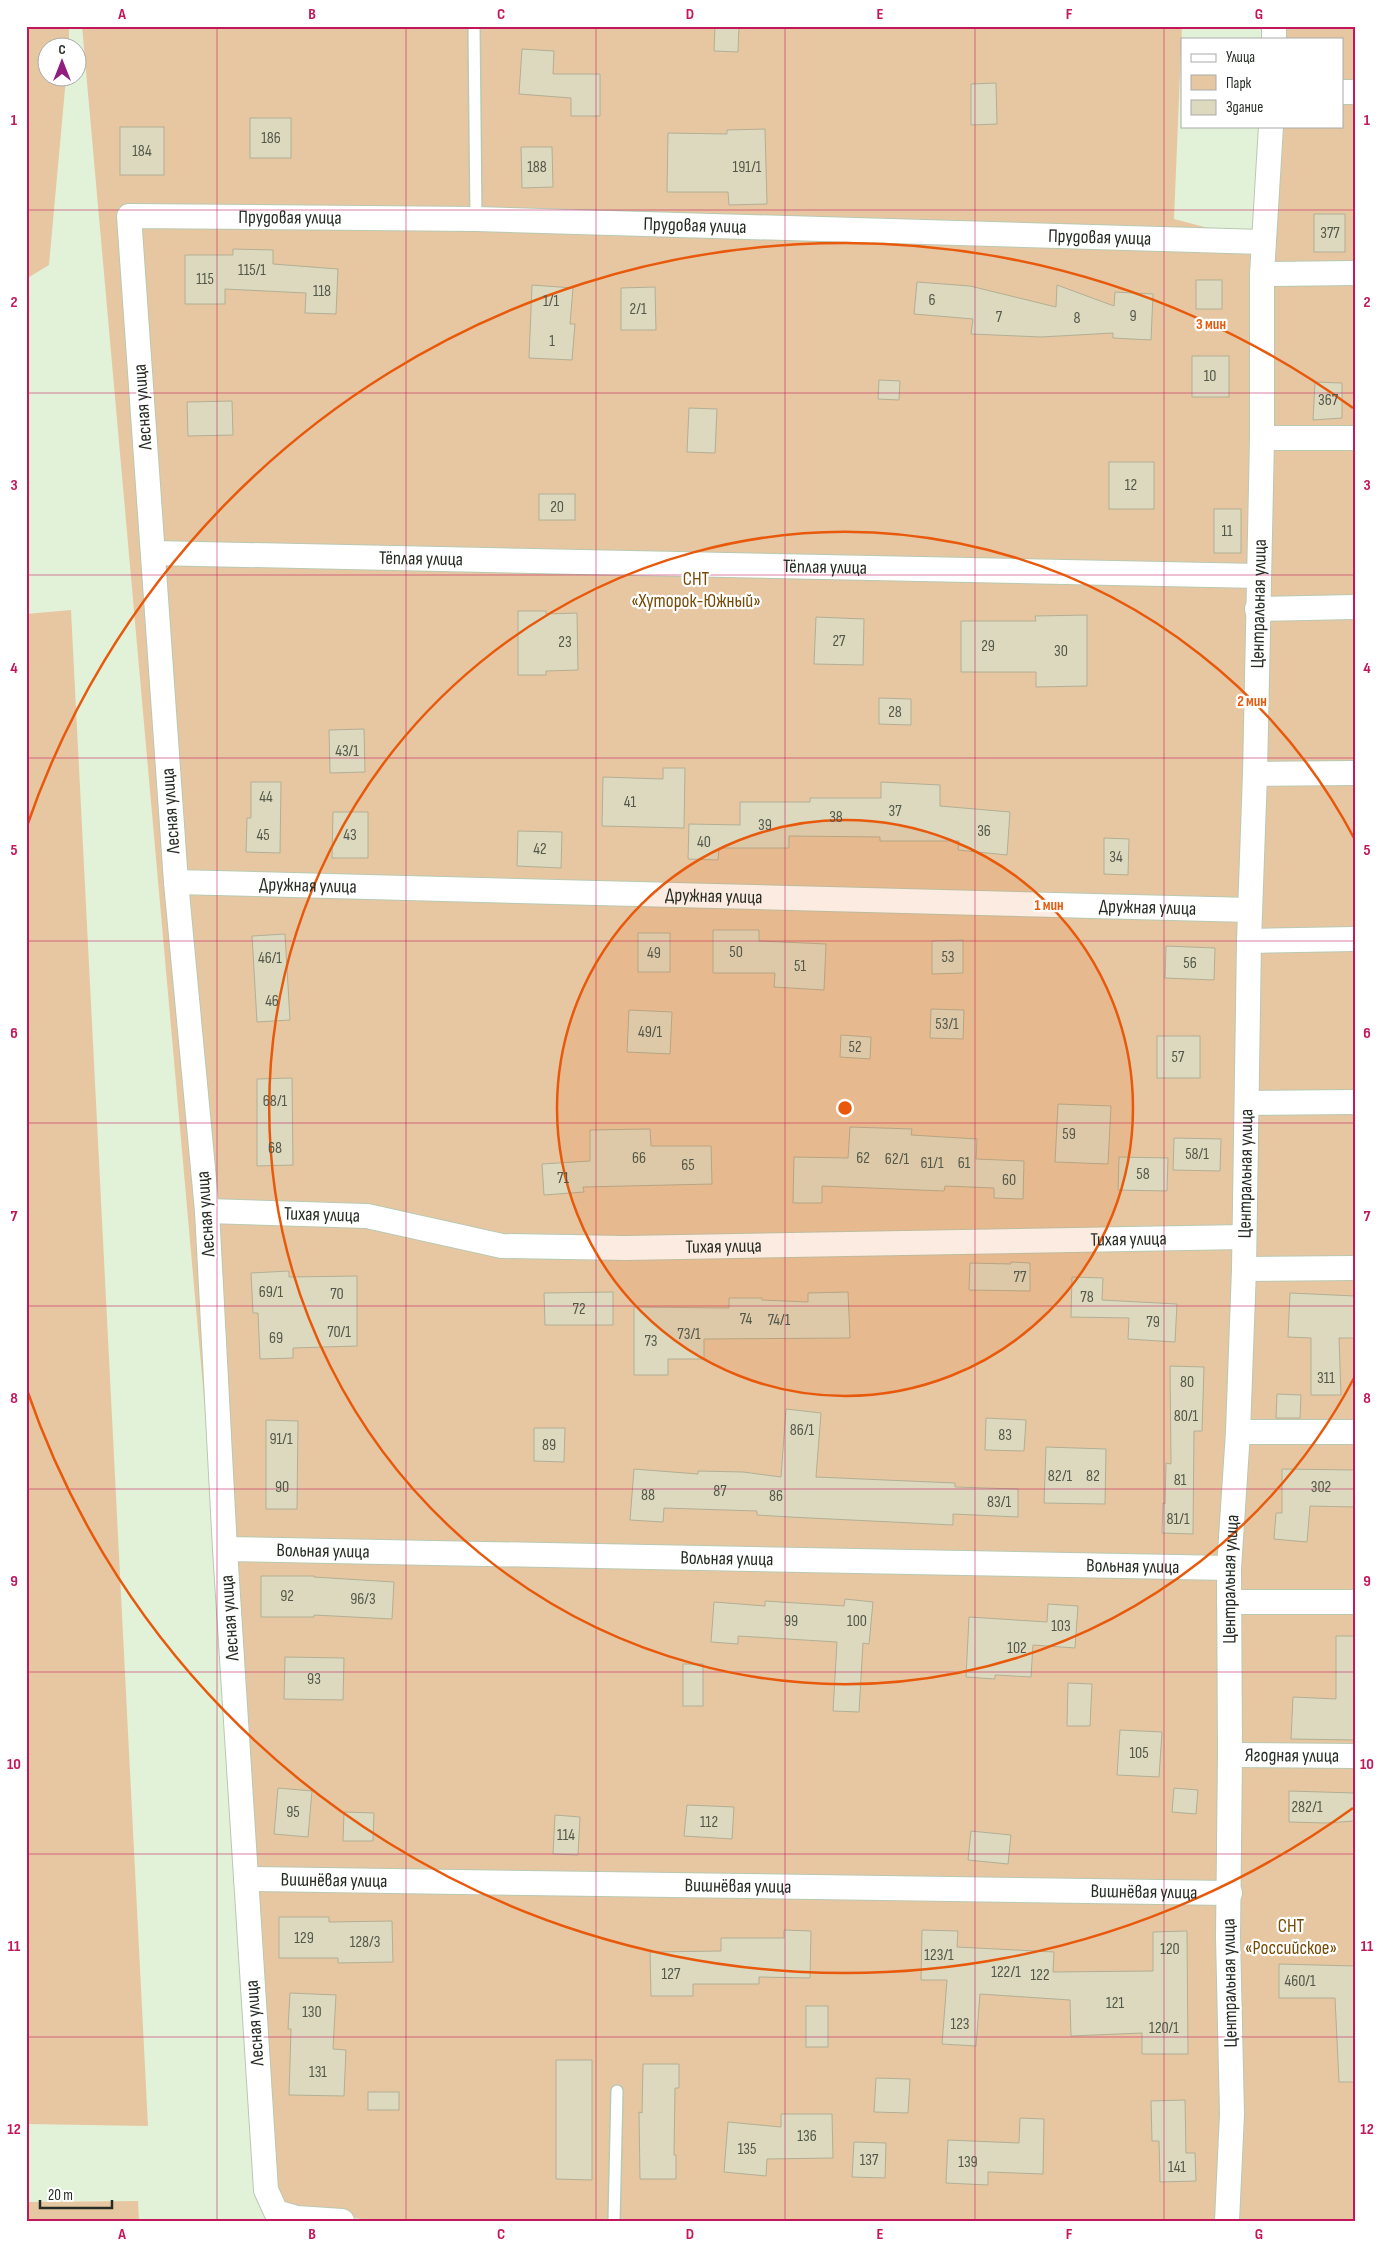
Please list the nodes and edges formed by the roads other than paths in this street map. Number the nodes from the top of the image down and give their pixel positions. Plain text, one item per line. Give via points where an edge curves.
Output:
1 (474, 26) edge
2 (1271, 128) edge
3 (129, 216) joint
4 (476, 219) junction
5 (1262, 242) junction
6 (1355, 273) edge
7 (1262, 274) junction
8 (1262, 438) junction
9 (1355, 438) edge
10 (153, 552) junction
11 (1259, 576) junction
12 (1355, 607) edge
13 (1257, 609) junction
14 (1355, 772) edge
15 (1255, 774) junction
16 (176, 882) junction
17 (1250, 910) junction
18 (1355, 939) edge
19 (1249, 941) junction
20 (1355, 1102) edge
21 (1248, 1104) junction
22 (207, 1211) junction
23 (1244, 1237) junction
24 (1355, 1268) edge
25 (1244, 1269) junction
26 (1238, 1432) junction
27 (1355, 1432) edge
28 (225, 1549) junction
29 (1229, 1568) junction
30 (1229, 1602) junction
31 (1355, 1602) edge
32 (1230, 1754) junction
33 (1355, 1756) edge
34 (246, 1880) junction
35 (1230, 1893) junction
36 (617, 2091) dead end
37 (342, 2221) edge
38 (614, 2221) edge
39 (1227, 2221) edge

1 - 4 lane
2 - 5 street, Центральная улица
3 - 4 street, Прудовая улица
3 - 10 street, Лесная улица
4 - 5 street, Прудовая улица
5 - 7 street, Центральная улица
6 - 7 street
7 - 8 street, Центральная улица
8 - 9 street
8 - 11 street, Центральная улица
10 - 11 street, Тёплая улица
10 - 16 street, Лесная улица
11 - 13 street, Центральная улица
12 - 13 street
13 - 15 street, Центральная улица
14 - 15 street
15 - 17 street, Центральная улица
16 - 17 street, Дружная улица
16 - 22 street, Лесная улица
17 - 19 street, Центральная улица
18 - 19 street
19 - 21 street, Центральная улица
20 - 21 street
21 - 23 street, Центральная улица
22 - 23 street, Тихая улица via 367,1216 512,1247 635,1248
22 - 28 street, Лесная улица
23 - 25 street, Центральная улица
24 - 25 street
25 - 26 street, Центральная улица
26 - 27 street
26 - 29 street, Центральная улица
28 - 29 street, Вольная улица
28 - 34 street, Лесная улица
29 - 30 street, Центральная улица
30 - 31 street
30 - 32 street, Центральная улица
32 - 33 street, Ягодная улица
32 - 35 street, Центральная улица
34 - 35 street, Вишнёвая улица
34 - 37 street, Лесная улица via 266,2190 276,2212 297,2218
35 - 39 street, Центральная улица via 1232,2114
36 - 38 lane

